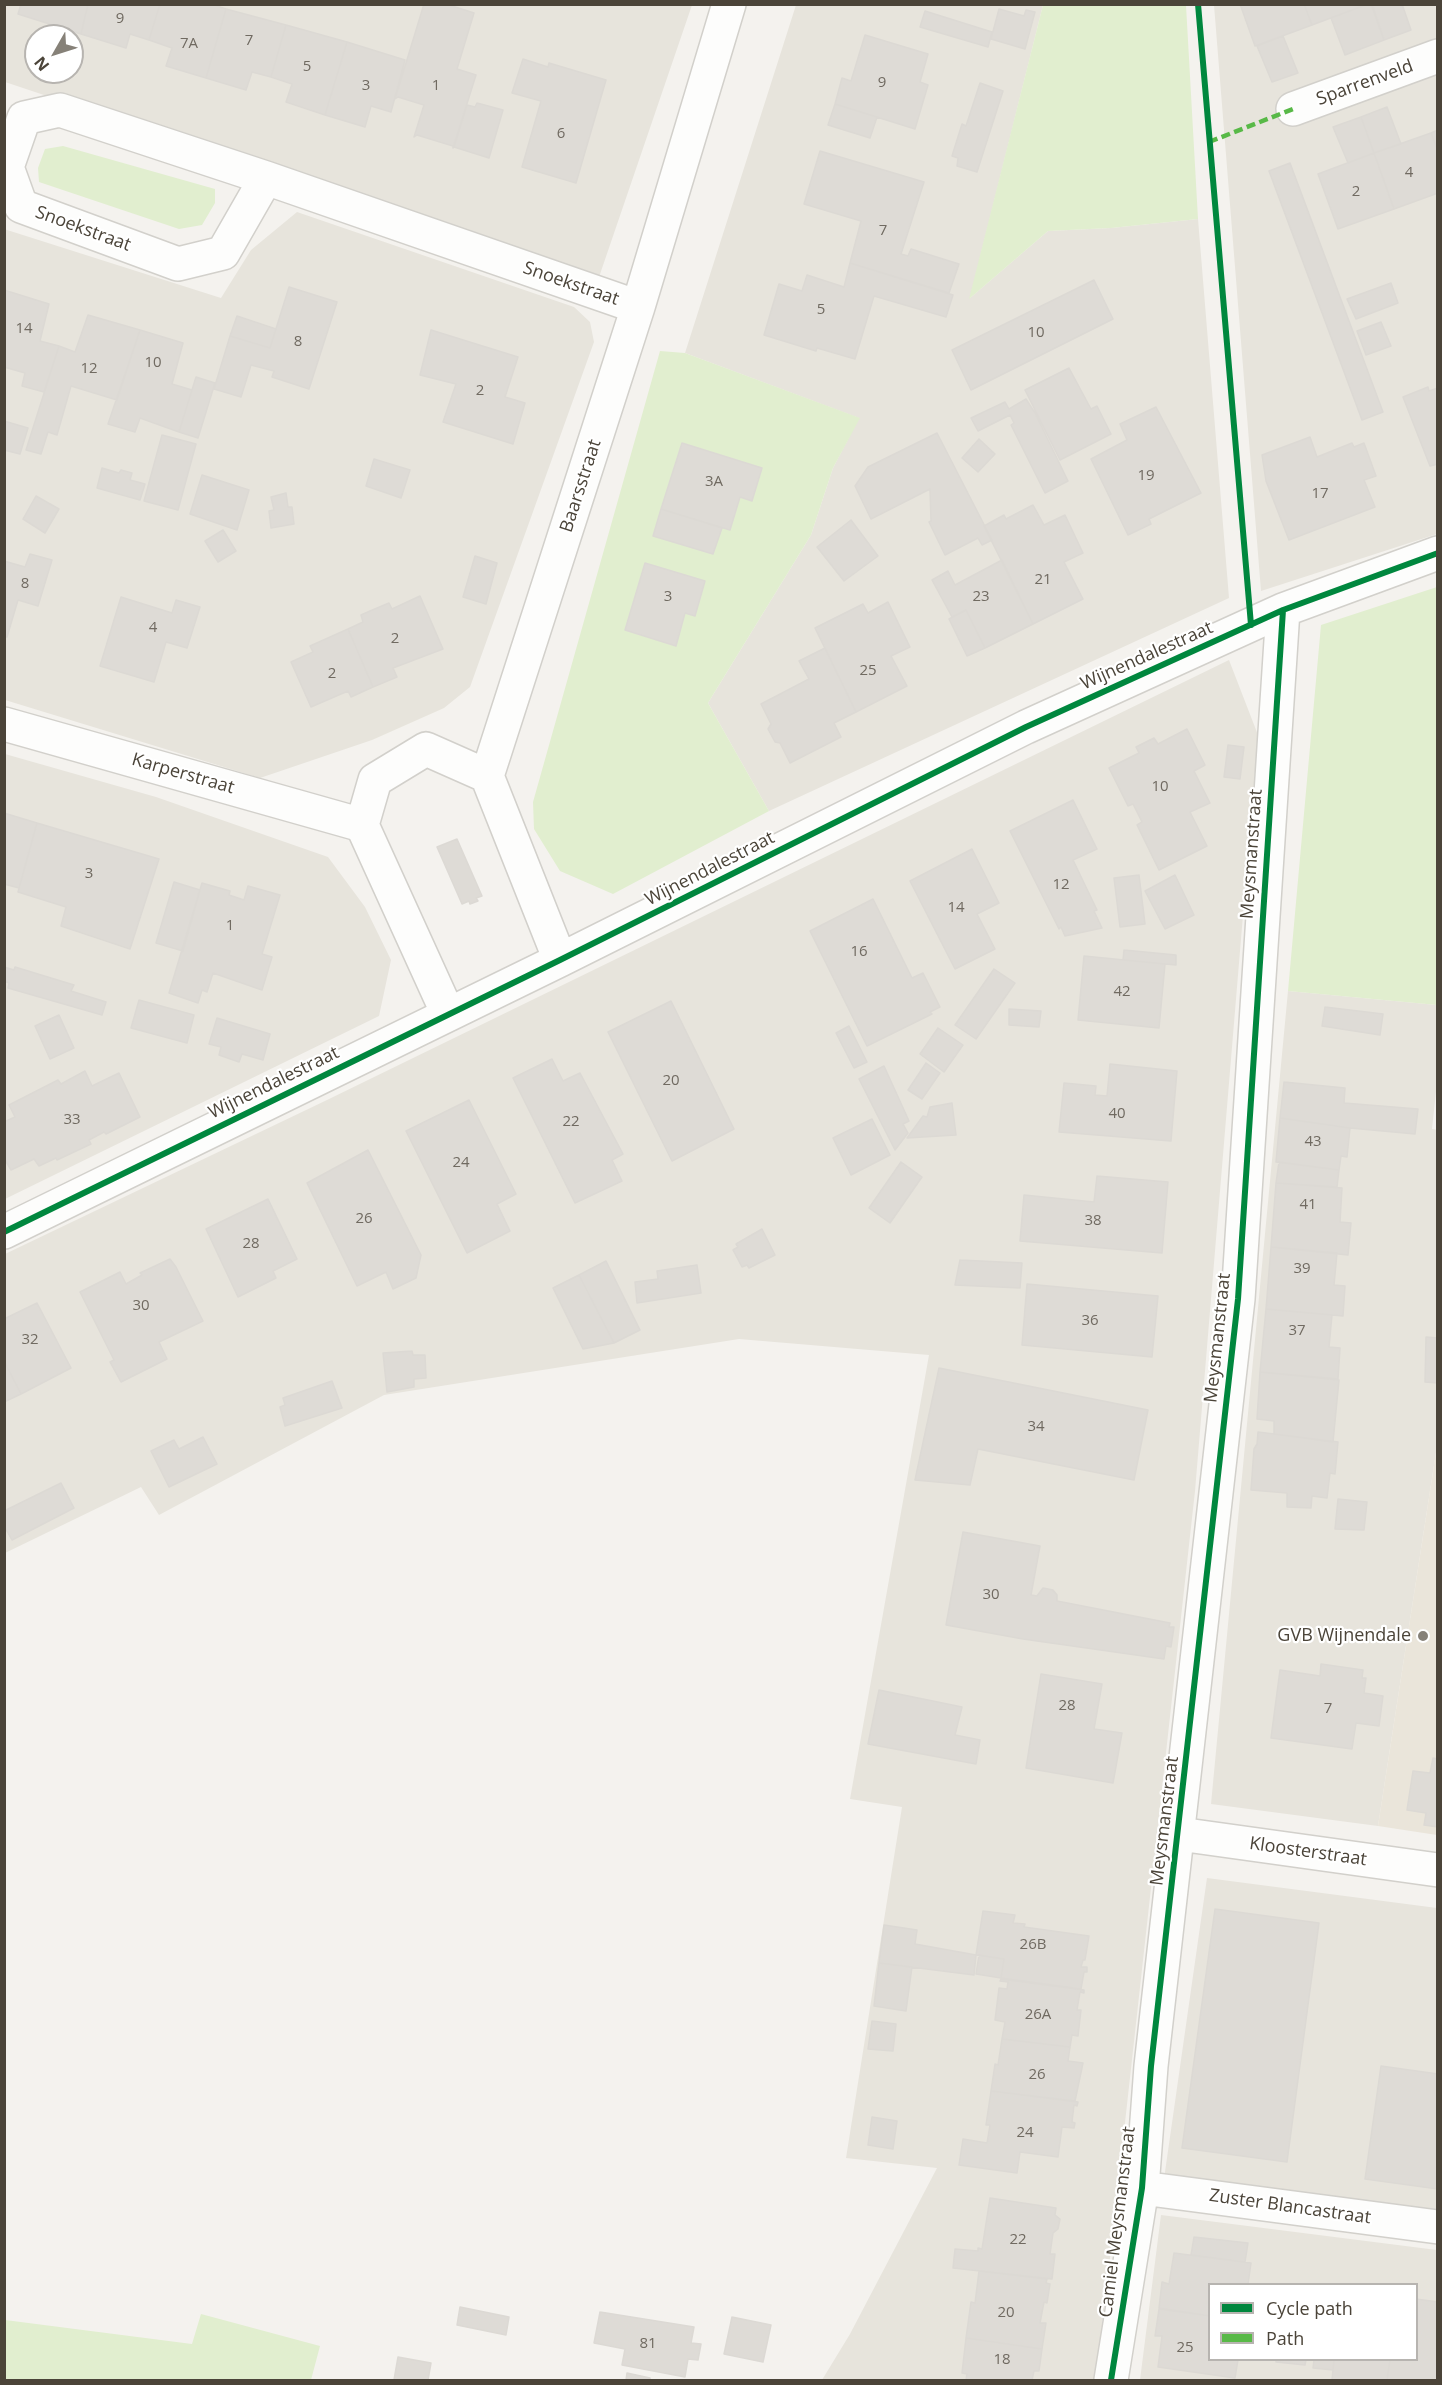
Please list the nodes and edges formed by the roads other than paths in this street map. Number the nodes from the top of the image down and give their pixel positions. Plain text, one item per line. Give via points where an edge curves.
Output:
1 (729, 4) edge
2 (1437, 56) edge
3 (1293, 109) dead end
4 (266, 178) junction
5 (638, 307) junction
6 (1437, 552) edge
7 (1283, 610) junction
8 (4, 724) edge
9 (486, 776) junction
10 (362, 825) junction
11 (560, 960) junction
12 (448, 1014) junction
13 (4, 1232) edge
14 (1179, 1834) junction
15 (1437, 1870) edge
16 (1151, 2066) joint
17 (1142, 2188) junction
18 (1437, 2227) edge
19 (1111, 2380) edge

1 - 5 street, Baarsstraat
2 - 3 street, Sparrenveld
4 - 4 street, Snoekstraat via 60,110 24,118 7,167 21,206 178,264 223,254
4 - 5 street, Snoekstraat
5 - 9 street, Baarsstraat
6 - 7 street, Wijnendalestraat
7 - 11 street, Wijnendalestraat via 1026,727
7 - 14 street, Meysmanstraat via 1238,1299
8 - 10 street, Karperstraat
9 - 10 street via 426,749 375,780
9 - 11 street
10 - 12 street
11 - 12 street, Wijnendalestraat
12 - 13 street, Wijnendalestraat
14 - 15 street, Kloosterstraat
14 - 16 street, Meysmanstraat
16 - 17 street, Camiel Meysmanstraat
17 - 18 street, Zuster Blancastraat
17 - 19 street, Camiel Meysmanstraat

